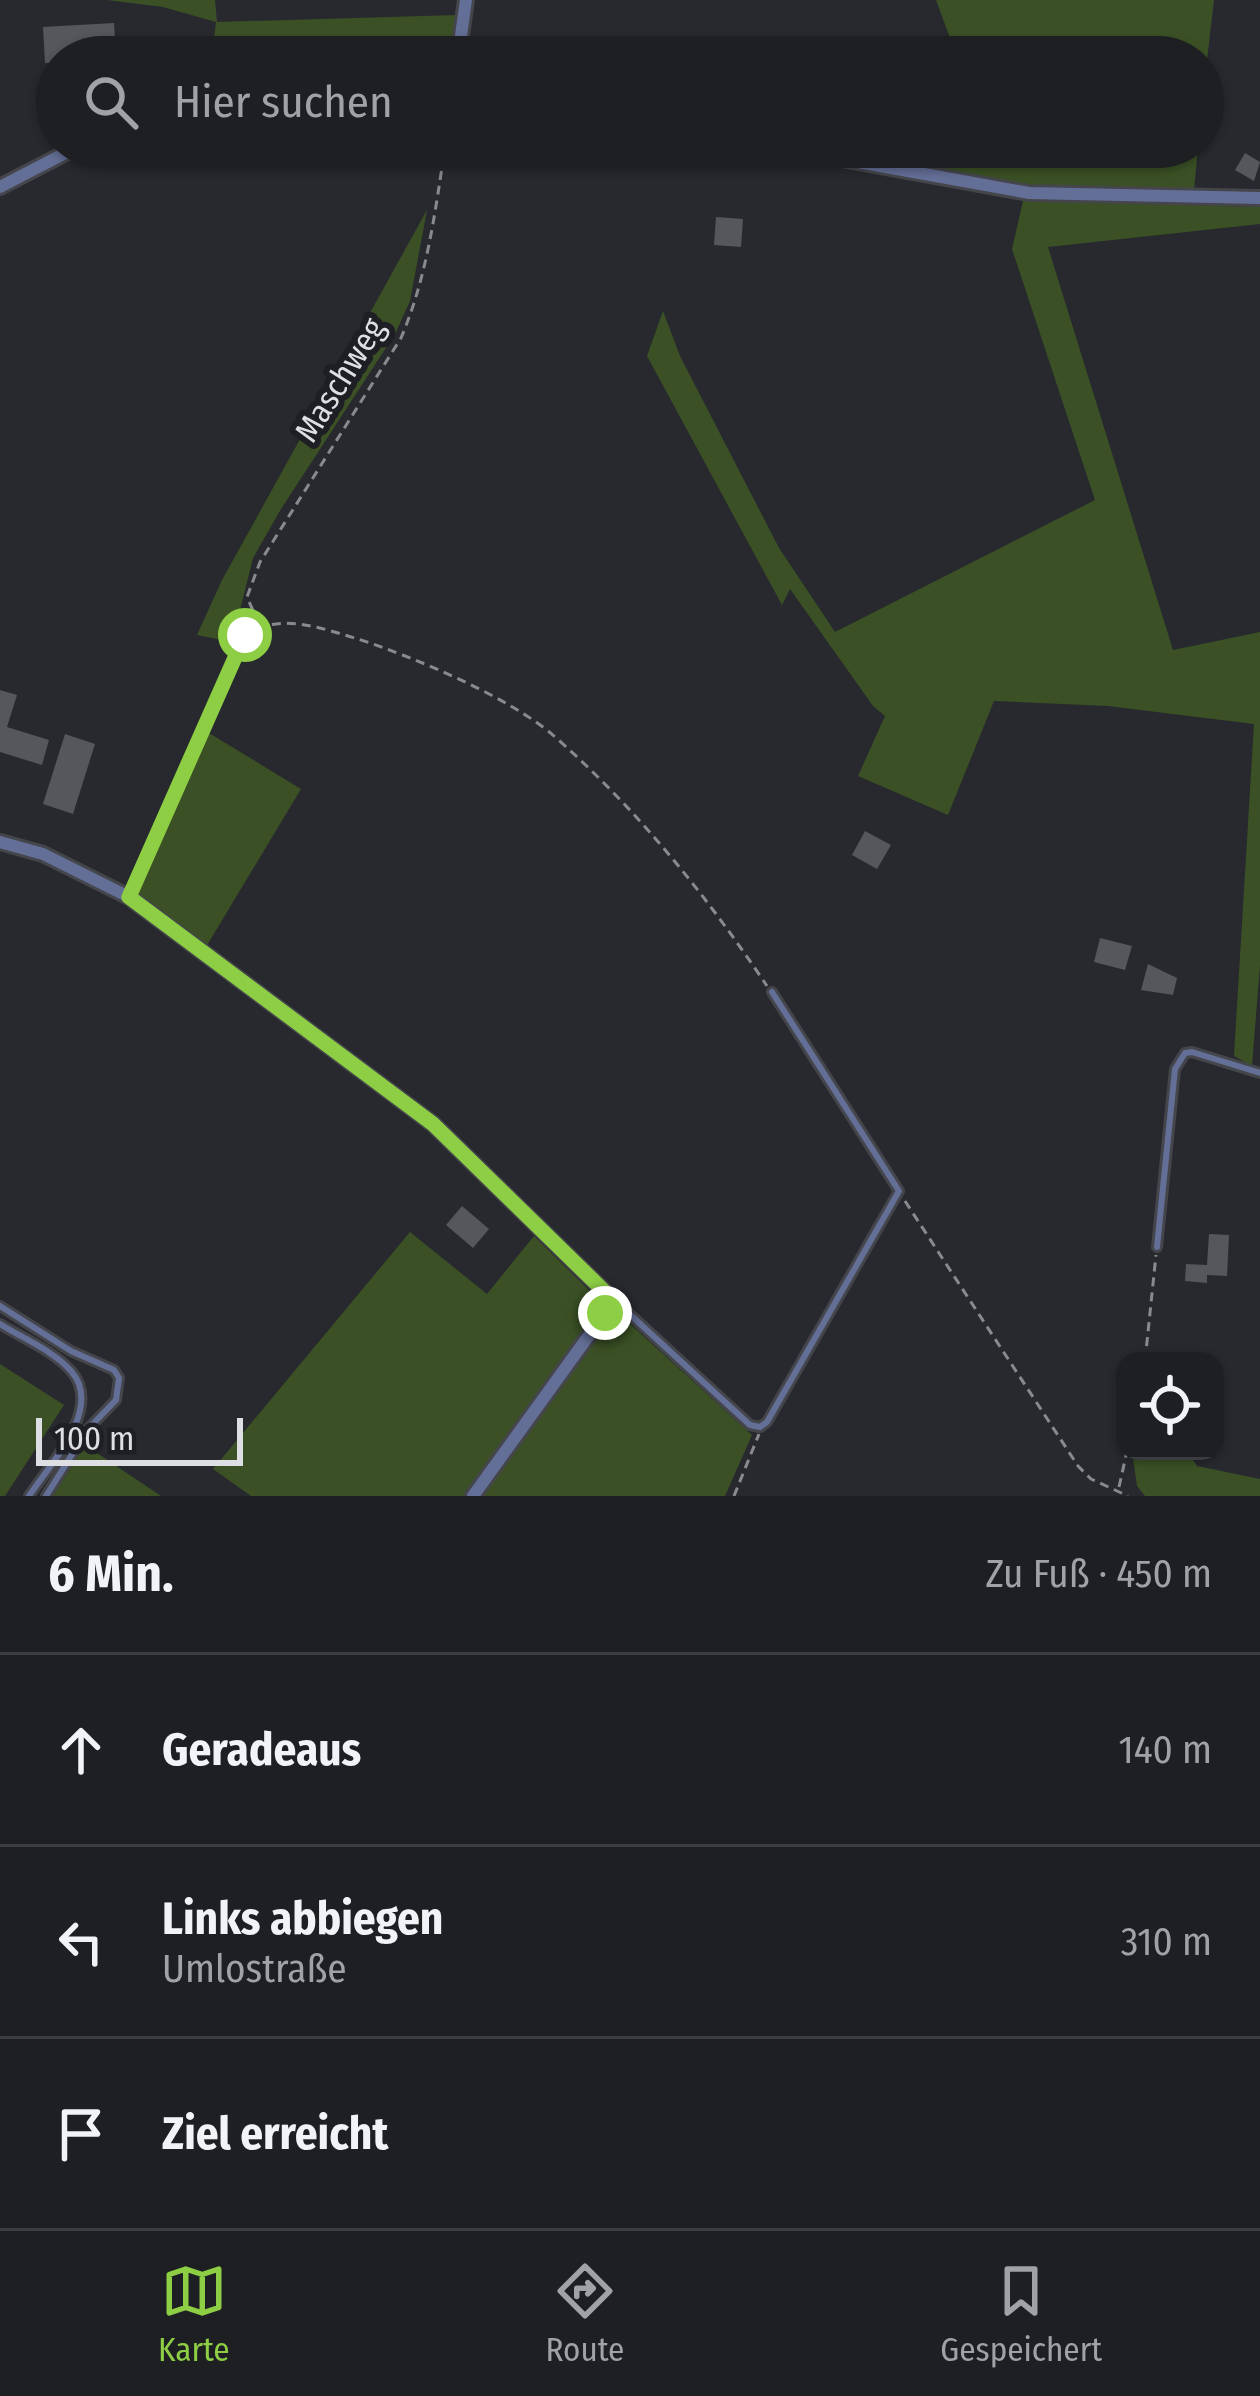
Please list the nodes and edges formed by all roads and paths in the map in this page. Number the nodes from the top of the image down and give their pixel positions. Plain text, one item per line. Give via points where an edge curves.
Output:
1 (466, 0) edge
2 (461, 36) edge
3 (36, 168) edge
4 (442, 168) edge
5 (891, 168) edge
6 (0, 187) edge
7 (1260, 198) edge
8 (260, 625) junction
9 (0, 842) edge
10 (129, 897) junction
11 (772, 992) joint
12 (1260, 1073) edge
13 (898, 1191) junction
14 (1157, 1247) joint
15 (609, 1304) junction
16 (0, 1306) edge
17 (0, 1324) edge
18 (1145, 1352) edge
19 (760, 1427) junction
20 (1125, 1460) edge
21 (1118, 1488) junction
22 (29, 1496) edge
23 (46, 1496) edge
24 (473, 1496) edge
25 (734, 1496) edge
26 (1128, 1496) edge

1 - 2 street
3 - 6 street
4 - 8 path, Maschweg via 416,303 260,562 247,597
5 - 7 street via 1029,193
8 - 10 path via 245,635
8 - 11 path via 314,626 371,644 541,726 669,853
9 - 10 street
10 - 15 street via 433,1124
11 - 13 lane
12 - 14 lane via 1192,1052 1179,1060
13 - 19 lane
13 - 21 path via 1078,1466
14 - 18 path
15 - 19 lane via 625,1309
15 - 24 street
16 - 23 lane via 119,1378 116,1400
17 - 22 lane via 67,1366 82,1396 77,1420
19 - 25 path
20 - 21 path
21 - 26 path

